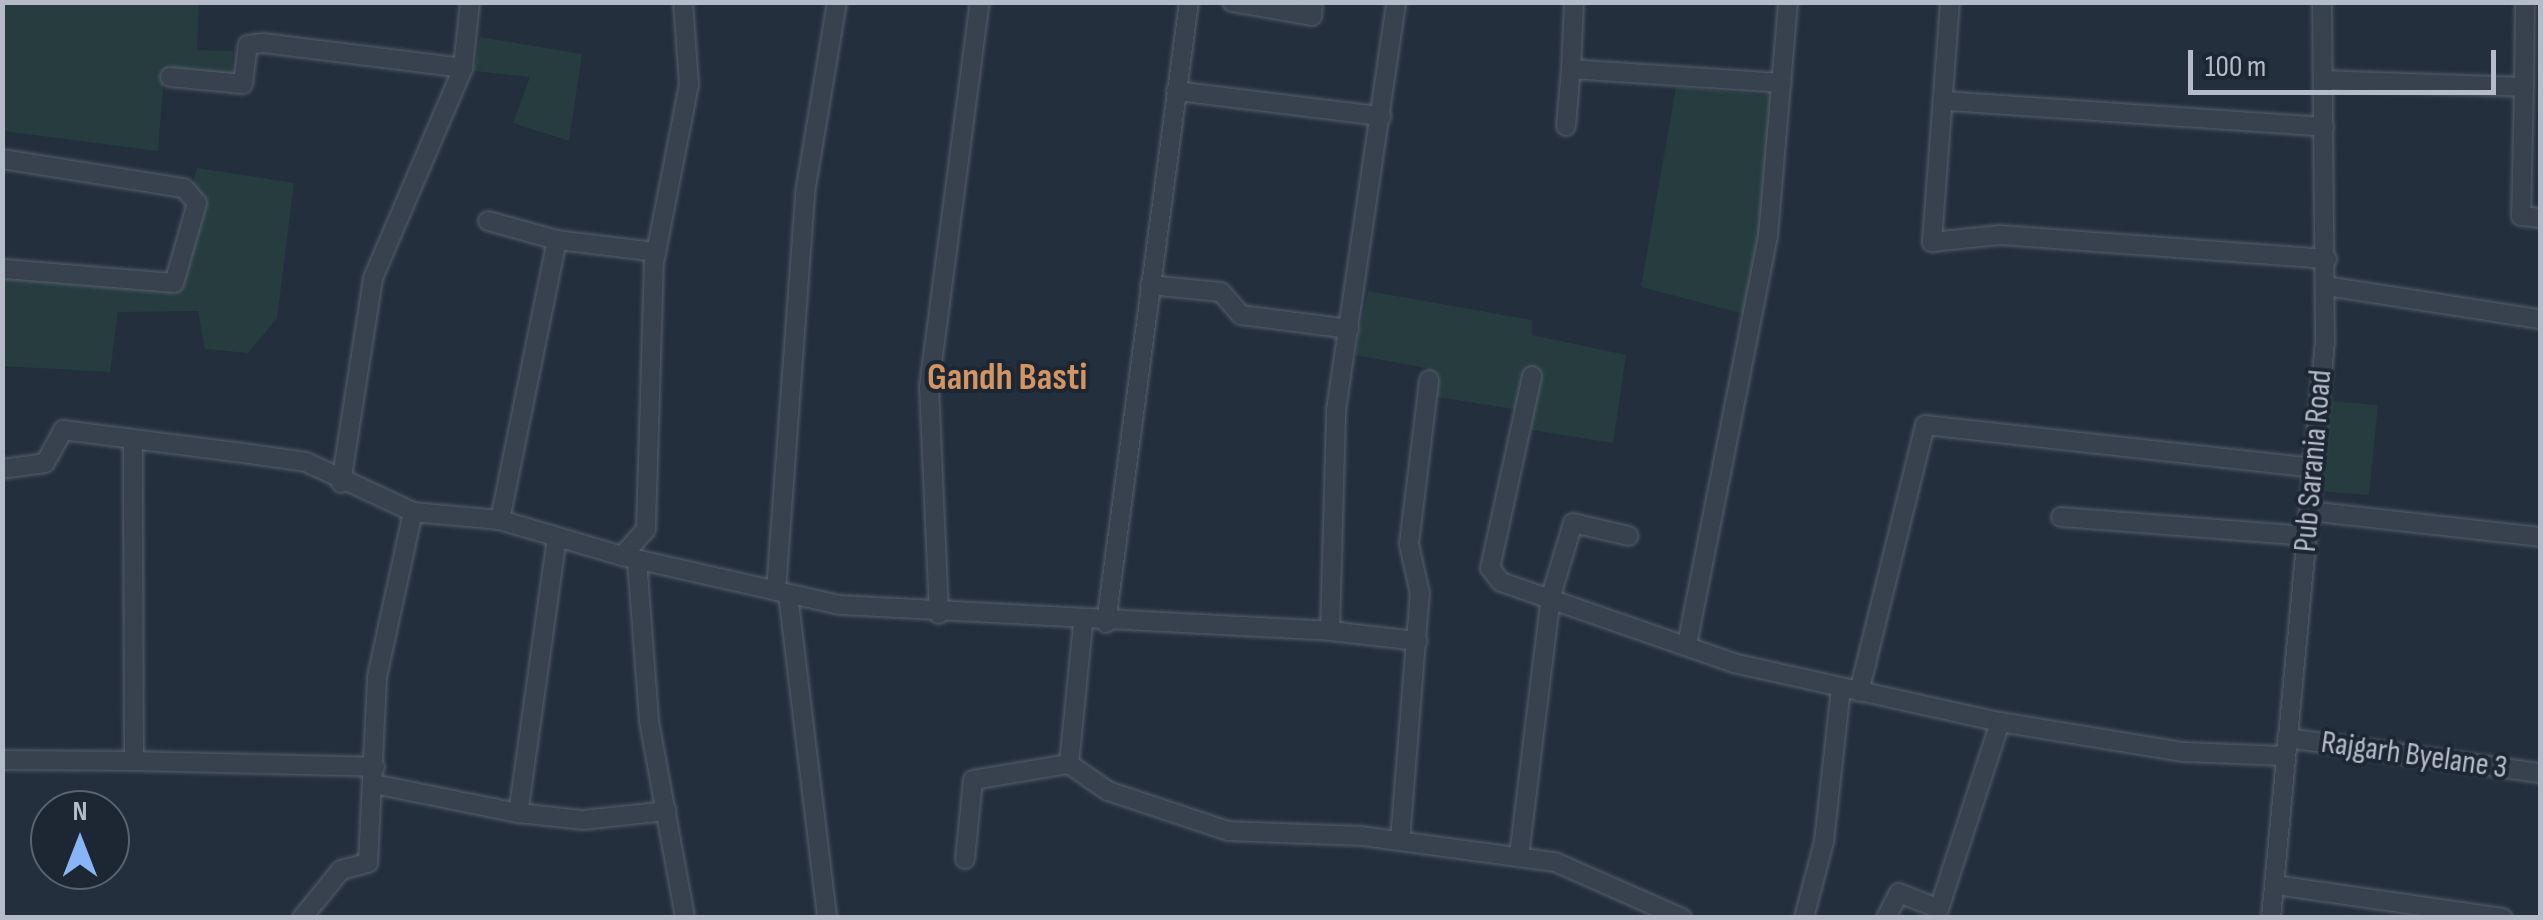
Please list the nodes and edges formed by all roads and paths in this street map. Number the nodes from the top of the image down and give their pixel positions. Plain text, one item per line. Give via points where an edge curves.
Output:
1 (470, 2) edge
2 (684, 2) edge
3 (837, 2) edge
4 (980, 2) edge
5 (1189, 2) edge
6 (1232, 2) edge
7 (1313, 2) edge
8 (1396, 2) edge
9 (1574, 2) edge
10 (1788, 2) edge
11 (1950, 2) edge
12 (2322, 2) edge
13 (2525, 2) edge
14 (462, 68) junction
15 (1570, 69) junction
16 (170, 77) dead end
17 (2324, 80) junction
18 (1782, 84) junction
19 (2524, 87) junction
20 (1176, 91) junction
21 (1946, 101) junction
22 (1381, 116) junction
23 (1566, 126) dead end
24 (2324, 127) junction
25 (2, 159) edge
26 (2540, 218) edge
27 (488, 222) dead end
28 (557, 240) junction
29 (656, 252) junction
30 (2326, 259) junction
31 (2, 268) edge
32 (1150, 285) junction
33 (2326, 286) junction
34 (2540, 320) edge
35 (1349, 328) junction
36 (1532, 376) dead end
37 (1429, 380) dead end
38 (133, 440) junction
39 (2314, 468) junction
40 (2, 469) edge
41 (341, 483) junction
42 (2310, 511) junction
43 (412, 512) junction
44 (2061, 517) dead end
45 (500, 520) junction
46 (1629, 536) dead end
47 (2307, 536) junction
48 (2540, 537) edge
49 (557, 538) junction
50 (629, 558) junction
51 (782, 592) junction
52 (1550, 596) junction
53 (939, 614) junction
54 (1106, 623) junction
55 (1083, 624) junction
56 (1330, 630) junction
57 (1418, 641) junction
58 (1686, 645) junction
59 (1850, 690) junction
60 (2000, 722) junction
61 (2286, 747) junction
62 (2, 760) edge
63 (134, 761) junction
64 (1069, 764) junction
65 (2540, 773) edge
66 (375, 776) junction
67 (666, 811) junction
68 (518, 813) junction
69 (1400, 840) junction
70 (1519, 856) junction
71 (964, 859) dead end
72 (2275, 885) junction
73 (302, 918) edge
74 (686, 918) edge
75 (828, 918) edge
76 (1682, 918) edge
77 (1804, 918) edge
78 (1886, 918) edge
79 (2271, 918) edge
80 (2503, 918) edge

1 - 14 street
2 - 29 street via 689,86
3 - 51 street via 805,192
4 - 53 street via 929,388
5 - 20 street
6 - 7 street via 1312,16
8 - 22 street
9 - 15 street
10 - 18 street
11 - 21 street
12 - 17 street, Pub Sarania Road
13 - 19 street
14 - 16 street via 264,43 248,45 243,84
14 - 41 street via 373,278
15 - 18 street
15 - 23 street
17 - 19 street
17 - 24 street, Pub Sarania Road
18 - 58 street via 1768,236
19 - 26 street via 2521,216
20 - 22 street
20 - 32 street
21 - 24 street
21 - 30 street via 1932,242 2000,236
22 - 35 street
24 - 30 street, Pub Sarania Road
25 - 31 street via 184,188 197,203 174,283
27 - 28 street
28 - 29 street
28 - 45 street
29 - 50 street via 646,529
30 - 33 street, Pub Sarania Road
32 - 35 street via 1221,292 1241,315
32 - 54 street
33 - 34 street
33 - 39 street, Pub Sarania Road
35 - 56 street via 1336,410
36 - 52 street, Rajgarh Byelane 3 via 1490,568 1500,582
37 - 57 street via 1409,544 1420,594
38 - 40 street via 63,430 45,463
38 - 41 street via 306,462
38 - 63 street
39 - 42 street, Pub Sarania Road
39 - 59 street via 1925,425
41 - 43 street
42 - 47 street, Pub Sarania Road
42 - 48 street
43 - 45 street
43 - 66 street via 377,676
44 - 47 street
45 - 49 street
46 - 52 street via 1573,524
47 - 61 street, Pub Sarania Road
49 - 50 street
49 - 68 street
50 - 51 street
50 - 67 street
51 - 53 street
51 - 75 street
52 - 58 street, Rajgarh Byelane 3
52 - 70 street
53 - 55 street
54 - 55 street
54 - 56 street
55 - 64 street
56 - 57 street
57 - 69 street
58 - 59 street, Rajgarh Byelane 3
59 - 60 street, Rajgarh Byelane 3
59 - 77 street
60 - 61 street, Rajgarh Byelane 3 via 2184,752
60 - 78 street via 1939,909 1899,894
61 - 65 street, Rajgarh Byelane 3
61 - 72 street, Pub Sarania Road
62 - 63 street
63 - 66 street
64 - 69 street via 1108,791 1228,831
64 - 71 street via 973,780
66 - 68 street
66 - 73 street via 368,863 341,870
67 - 68 street via 582,820
67 - 74 street
69 - 70 street
70 - 76 street via 1554,862
72 - 79 street, Pub Sarania Road
72 - 80 street

